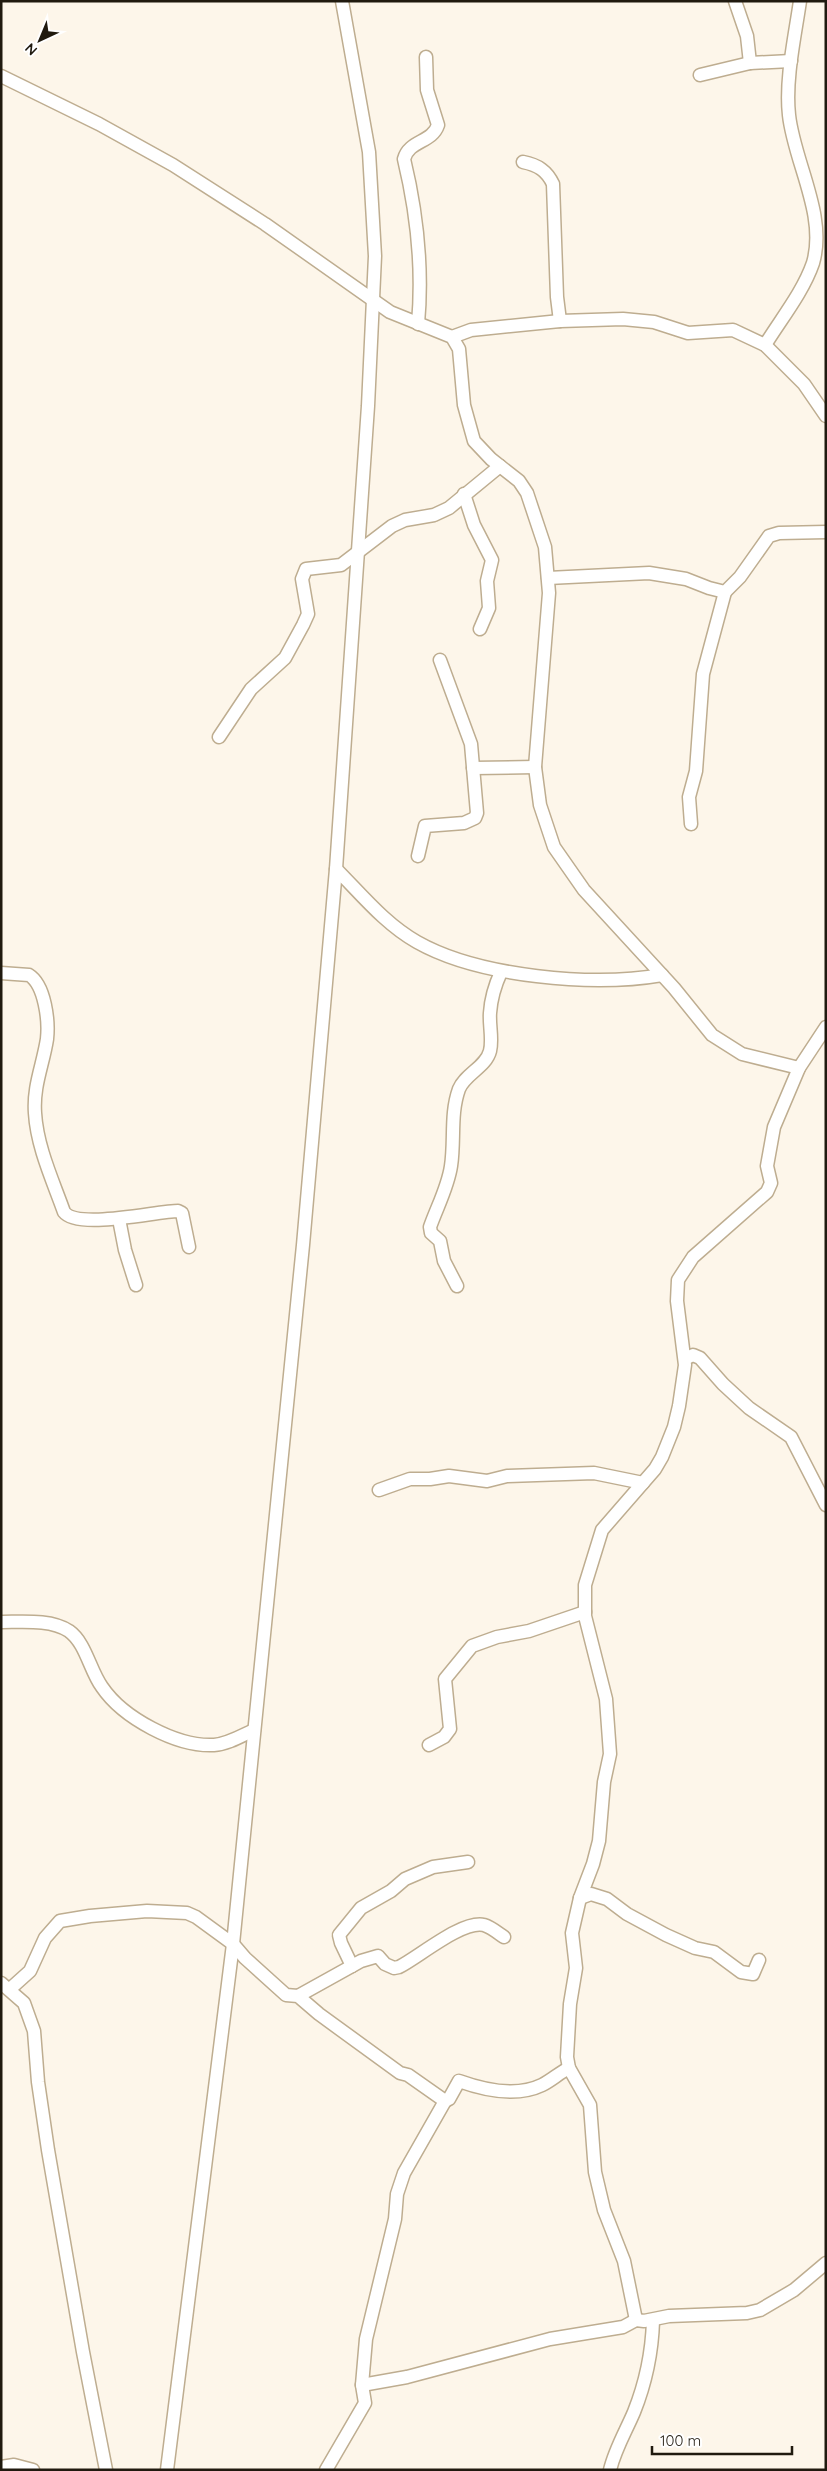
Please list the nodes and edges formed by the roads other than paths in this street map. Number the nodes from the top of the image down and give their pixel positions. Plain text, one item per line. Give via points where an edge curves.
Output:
1 (342, 1) edge
2 (735, 1) edge
3 (800, 1) edge
4 (426, 57) dead end
5 (791, 61) junction
6 (750, 63) junction
7 (700, 75) dead end
8 (1, 76) edge
9 (523, 162) dead end
10 (374, 301) junction
11 (560, 321) junction
12 (418, 324) junction
13 (452, 337) junction
14 (765, 345) junction
15 (826, 416) edge
16 (500, 466) junction
17 (464, 494) junction
18 (826, 532) edge
19 (356, 554) junction
20 (548, 578) junction
21 (725, 592) junction
22 (480, 629) dead end
23 (440, 660) dead end
24 (219, 737) dead end
25 (535, 767) junction
26 (473, 768) junction
27 (691, 824) dead end
28 (418, 856) dead end
29 (336, 869) junction
30 (501, 972) junction
31 (1, 974) edge
32 (662, 975) junction
33 (826, 1027) edge
34 (799, 1068) junction
35 (119, 1219) junction
36 (189, 1247) dead end
37 (136, 1285) dead end
38 (457, 1286) dead end
39 (685, 1358) junction
40 (643, 1482) junction
41 (379, 1490) dead end
42 (826, 1505) edge
43 (585, 1612) junction
44 (1, 1622) edge
45 (254, 1730) junction
46 (429, 1744) dead end
47 (468, 1862) dead end
48 (580, 1898) junction
49 (504, 1937) dead end
50 (233, 1944) junction
51 (759, 1960) dead end
52 (352, 1966) junction
53 (6, 1986) edge
54 (298, 1996) junction
55 (568, 2068) junction
56 (445, 2102) junction
57 (826, 2263) edge
58 (636, 2320) junction
59 (653, 2320) junction
60 (362, 2386) junction
61 (1, 2467) edge
62 (33, 2470) edge
63 (106, 2470) edge
64 (167, 2470) edge
65 (326, 2470) edge
66 (610, 2470) edge

1 - 10 street via 369,152 376,256
2 - 6 street
3 - 5 street
4 - 12 street via 427,90 438,125 431,136 410,147 404,159 413,197 418,251 421,293
5 - 6 street
5 - 14 street via 788,112 813,209 816,244 807,276
6 - 7 street
8 - 10 street via 99,124 202,182
9 - 11 street via 540,167 554,184 556,290
10 - 12 street
10 - 19 street
11 - 13 street via 471,330
11 - 14 street via 623,319 654,322 688,333 733,330
12 - 13 street
13 - 16 street via 459,349 469,428 474,441
14 - 15 street via 804,384
16 - 17 street
16 - 20 street via 519,481 527,493 545,546
17 - 19 street via 449,508 434,515 405,520 392,526
17 - 22 street via 474,525 492,560 487,581 489,608
18 - 21 street via 769,536 740,577
19 - 24 street via 342,565 306,569 302,579 308,614 285,658 251,689
19 - 29 street
20 - 21 street via 649,573 686,579
20 - 25 street
21 - 27 street via 703,674 696,771 688,808
23 - 26 street via 471,744
25 - 26 street
25 - 32 street via 540,806 554,847 590,897
26 - 28 street via 475,818 464,823 425,826
29 - 30 street via 370,906 417,942
29 - 45 street via 312,1149
30 - 32 street via 599,980
30 - 38 street via 491,1003 491,1048 484,1062 464,1081 459,1091 447,1183 430,1227 431,1233 440,1241 444,1260
31 - 35 street via 29,975 36,981 42,996 47,1034 35,1087 35,1115 64,1212 72,1218
32 - 34 street via 702,1024 730,1048 758,1059
33 - 34 street
34 - 39 street via 774,1127 767,1166 771,1183 766,1192 694,1257 678,1280 677,1301
35 - 36 street via 178,1211 182,1213
35 - 37 street
39 - 40 street via 674,1427 662,1457
39 - 42 street via 697,1356 749,1408 791,1437
40 - 41 street via 594,1473 507,1476 487,1482 449,1476 410,1479
40 - 43 street via 602,1530 586,1575
43 - 46 street via 469,1648 445,1679 450,1729 444,1737
43 - 48 street via 606,1699 610,1740 599,1841
44 - 45 street via 30,1622 69,1631 106,1694 142,1722 177,1740 216,1745
45 - 50 street
47 - 52 street via 433,1867 405,1879 361,1908 339,1935
48 - 51 street via 591,1894 607,1899 666,1935 718,1954 741,1972 753,1974
48 - 55 street via 571,1942 576,1968 569,2016
49 - 52 street via 486,1925 479,1925 441,1938 411,1961 394,1968 378,1956
50 - 53 street via 196,1916 187,1913 147,1911 66,1918 51,1930 30,1971
50 - 54 street via 286,1995
50 - 64 street
52 - 54 street
53 - 63 street via 27,2008 34,2031 48,2150
54 - 56 street via 400,2073 408,2075
55 - 56 street via 528,2090 501,2091 459,2081
55 - 58 street via 590,2105 597,2184 622,2253
56 - 60 street via 404,2173 397,2194 395,2219 366,2339
57 - 59 street via 794,2290 760,2310
58 - 59 street
58 - 60 street via 623,2327 550,2339
59 - 66 street via 647,2374
60 - 65 street via 365,2403
61 - 62 street via 14,2465

